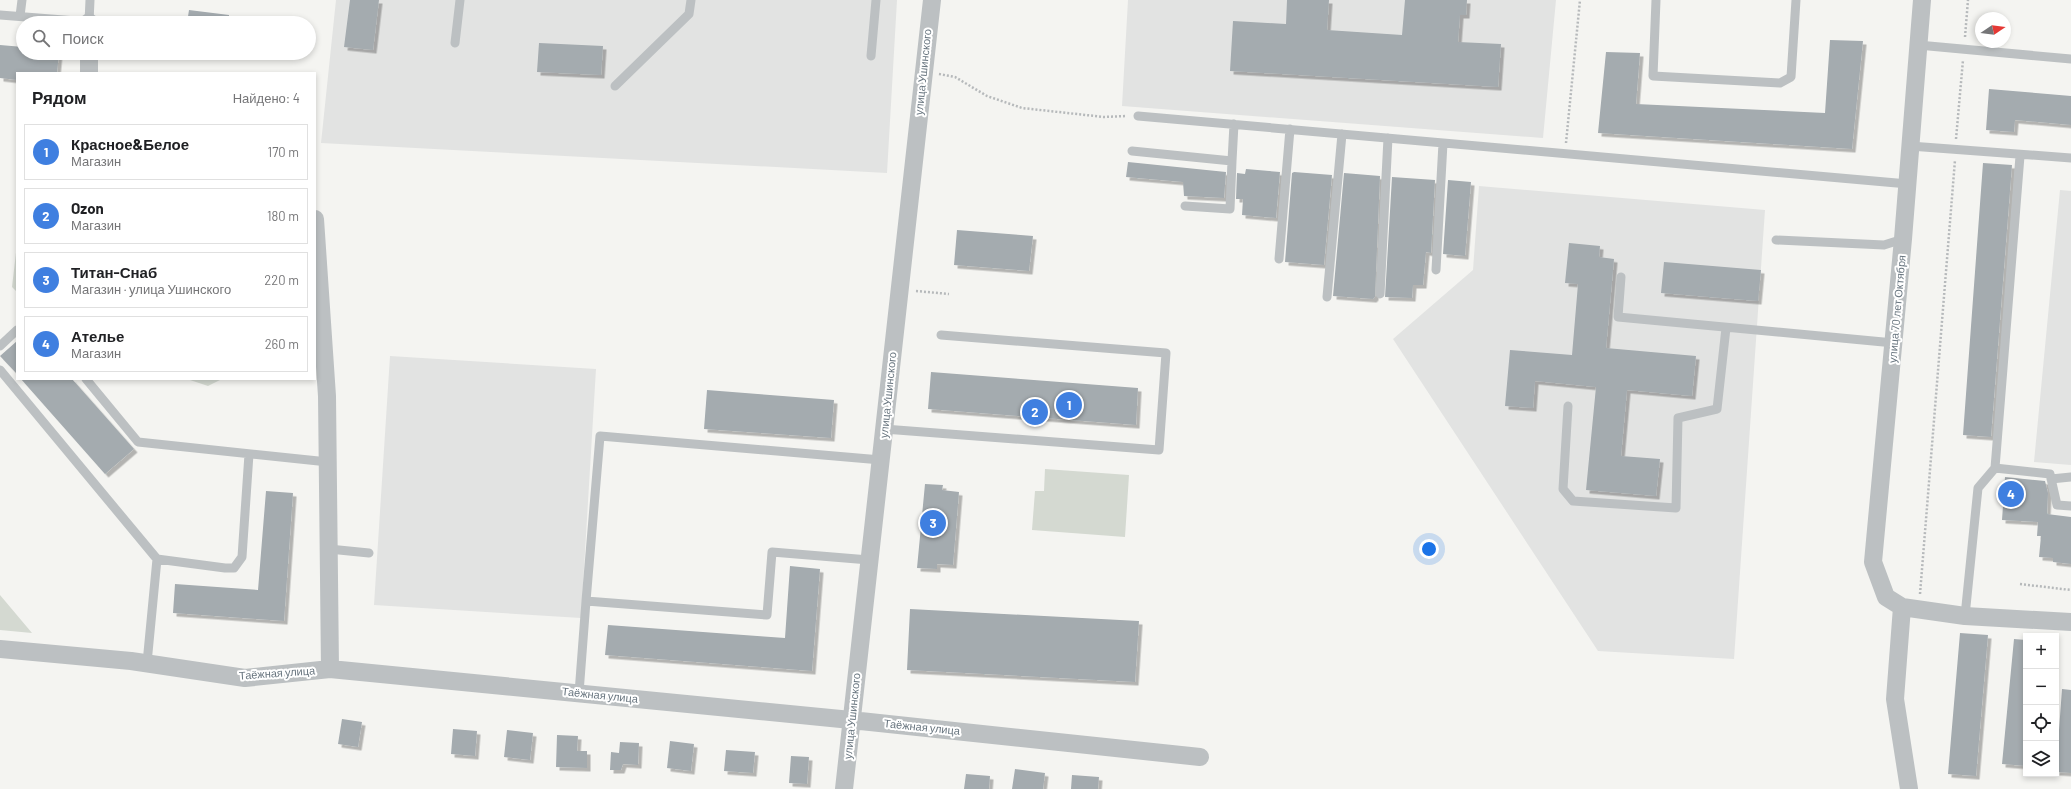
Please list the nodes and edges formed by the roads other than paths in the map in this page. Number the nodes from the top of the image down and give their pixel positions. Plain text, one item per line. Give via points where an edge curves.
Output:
1 (22, 0) edge
2 (90, 0) edge
3 (460, 0) edge
4 (691, 0) edge
5 (876, 0) edge
6 (932, 0) edge
7 (1656, 0) edge
8 (1796, 0) edge
9 (1922, 0) edge
10 (0, 15) edge
11 (20, 16) joint
12 (89, 16) edge
13 (456, 43) dead end
14 (1918, 45) junction
15 (871, 56) dead end
16 (2071, 59) edge
17 (89, 60) edge
18 (89, 72) edge
19 (615, 86) dead end
20 (1138, 116) road end
21 (1234, 124) junction
22 (1290, 129) junction
23 (1342, 134) junction
24 (1388, 138) junction
25 (1443, 143) junction
26 (1910, 146) junction
27 (1132, 151) dead end
28 (2020, 156) junction
29 (2071, 158) edge
30 (1232, 161) junction
31 (1908, 184) junction
32 (1185, 206) dead end
33 (316, 234) edge
34 (1903, 239) junction
35 (1776, 240) dead end
36 (1279, 260) dead end
37 (1436, 270) dead end
38 (1621, 277) dead end
39 (1380, 294) dead end
40 (1326, 297) dead end
41 (1726, 328) junction
42 (16, 331) edge
43 (941, 335) dead end
44 (1894, 343) junction
45 (0, 346) edge
46 (0, 370) edge
47 (87, 380) edge
48 (1568, 406) dead end
49 (884, 429) junction
50 (249, 454) junction
51 (881, 460) junction
52 (328, 462) junction
53 (1995, 468) junction
54 (2071, 477) edge
55 (2052, 479) junction
56 (2071, 506) edge
57 (329, 549) junction
58 (370, 552) dead end
59 (157, 559) junction
60 (869, 560) junction
61 (586, 601) junction
62 (1911, 608) junction
63 (1965, 616) junction
64 (2071, 622) edge
65 (0, 649) edge
66 (147, 663) junction
67 (330, 669) junction
68 (579, 693) junction
69 (851, 720) junction
70 (1200, 757) dead end
71 (844, 789) edge
72 (1908, 789) edge

1 - 11 lane
2 - 12 lane
3 - 13 lane
4 - 19 lane via 689,14
5 - 15 lane
6 - 49 street, улица Ушинского
7 - 8 lane via 1653,76 1780,83 1791,77
9 - 14 street, улица 70 лет Октября
10 - 11 lane
14 - 16 lane
14 - 26 street, улица 70 лет Октября
17 - 18 street
20 - 21 lane
21 - 22 lane
21 - 30 lane
22 - 23 lane
22 - 36 lane
23 - 24 lane
23 - 40 lane
24 - 25 lane
24 - 39 lane
25 - 31 lane
25 - 37 lane
26 - 28 lane
26 - 31 street, улица 70 лет Октября
27 - 30 lane
28 - 29 lane
28 - 53 lane
30 - 32 lane via 1230,209
31 - 34 street, улица 70 лет Октября
33 - 52 street via 327,396
34 - 35 lane via 1884,245
34 - 44 street, улица 70 лет Октября
38 - 41 lane via 1618,317
41 - 44 lane
41 - 48 lane via 1717,409 1678,418 1676,508 1573,501 1563,488
42 - 45 lane
43 - 49 lane via 1166,353 1158,450
44 - 62 street, улица 70 лет Октября via 1873,562 1886,597
46 - 59 lane
47 - 50 lane via 138,442
49 - 51 street, улица Ушинского
50 - 52 lane
50 - 59 lane via 242,557 234,568
51 - 60 street, улица Ушинского
51 - 61 lane via 600,436
52 - 57 street
53 - 55 lane via 2050,474
53 - 63 lane via 1978,488
54 - 55 lane
55 - 56 lane via 2057,505
57 - 58 lane
57 - 67 street
59 - 66 lane
60 - 61 lane via 772,552 767,614
60 - 69 street, улица Ушинского
61 - 68 lane
62 - 63 street
62 - 72 street via 1894,699
63 - 64 street
65 - 66 street, Таёжная улица
66 - 67 street, Таёжная улица via 245,678
67 - 68 street, Таёжная улица
68 - 69 street, Таёжная улица
69 - 70 street, Таёжная улица
69 - 71 street, улица Ушинского

